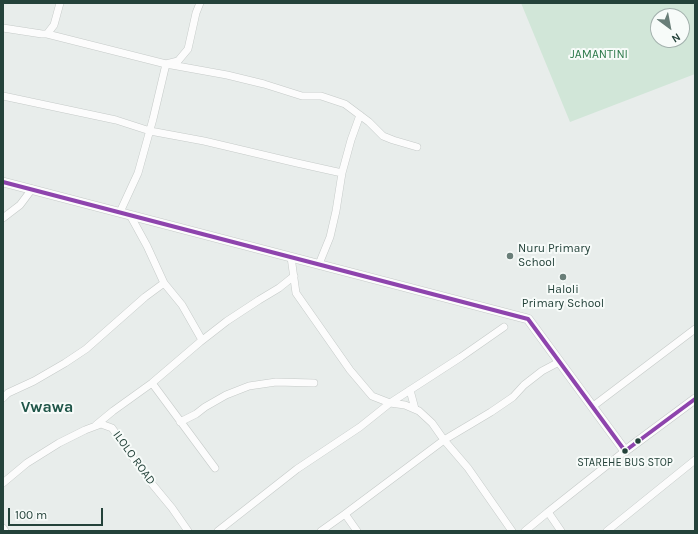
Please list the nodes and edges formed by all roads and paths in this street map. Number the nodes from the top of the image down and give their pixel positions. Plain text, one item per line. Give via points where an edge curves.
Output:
1 (60, 3) edge
2 (200, 3) edge
3 (3, 28) edge
4 (47, 34) junction
5 (166, 64) junction
6 (3, 96) edge
7 (360, 115) junction
8 (150, 131) junction
9 (417, 147) dead end
10 (342, 174) junction
11 (3, 182) edge
12 (32, 189) junction
13 (120, 212) junction
14 (130, 215) junction
15 (3, 218) edge
16 (291, 257) junction
17 (319, 264) junction
18 (294, 276) junction
19 (164, 283) junction
20 (504, 327) dead end
21 (695, 329) edge
22 (202, 340) junction
23 (559, 362) junction
24 (152, 383) junction
25 (314, 383) dead end
26 (410, 390) junction
27 (4, 395) edge
28 (695, 398) edge
29 (390, 403) junction
30 (592, 407) junction
31 (415, 409) junction
32 (180, 422) junction
33 (93, 427) junction
34 (444, 440) junction
35 (625, 451) junction
36 (695, 460) edge
37 (215, 468) dead end
38 (3, 483) edge
39 (548, 512) junction
40 (345, 514) junction
41 (188, 531) edge
42 (218, 531) edge
43 (320, 531) edge
44 (357, 531) edge
45 (512, 531) edge
46 (525, 531) edge
47 (561, 531) edge
48 (606, 531) edge

1 - 4 street via 54,25
2 - 5 street via 188,49 178,61
3 - 4 street
4 - 5 street
5 - 7 street via 228,75 302,96 322,96 345,104
5 - 8 street
6 - 8 street via 116,120
7 - 9 street via 383,136
7 - 10 street
8 - 10 street via 204,141
8 - 13 street via 138,173
10 - 17 street via 330,237
11 - 12 street
12 - 13 street
12 - 15 street via 20,204
13 - 14 street
14 - 16 street
14 - 19 street
16 - 17 street
16 - 18 street
17 - 23 street via 528,319
18 - 22 street
18 - 29 street via 296,293 350,370 372,396
19 - 22 street via 182,305
19 - 27 street via 86,349 34,381
20 - 26 street
21 - 30 street
22 - 24 street
23 - 30 street
23 - 34 street via 542,371 513,397 491,412
24 - 32 street
24 - 33 street
25 - 32 street via 276,382 249,386 226,395
26 - 29 street
26 - 31 street
28 - 35 street
29 - 31 street
29 - 42 street via 360,427 297,469
30 - 35 street
31 - 34 street via 432,423
32 - 37 street
33 - 38 street, ILOLO ROAD via 26,463
33 - 41 street, ILOLO ROAD via 101,424 112,428
34 - 40 street
34 - 45 street via 468,468
35 - 39 street
36 - 48 street
39 - 46 street
39 - 47 street
40 - 43 street
40 - 44 street

